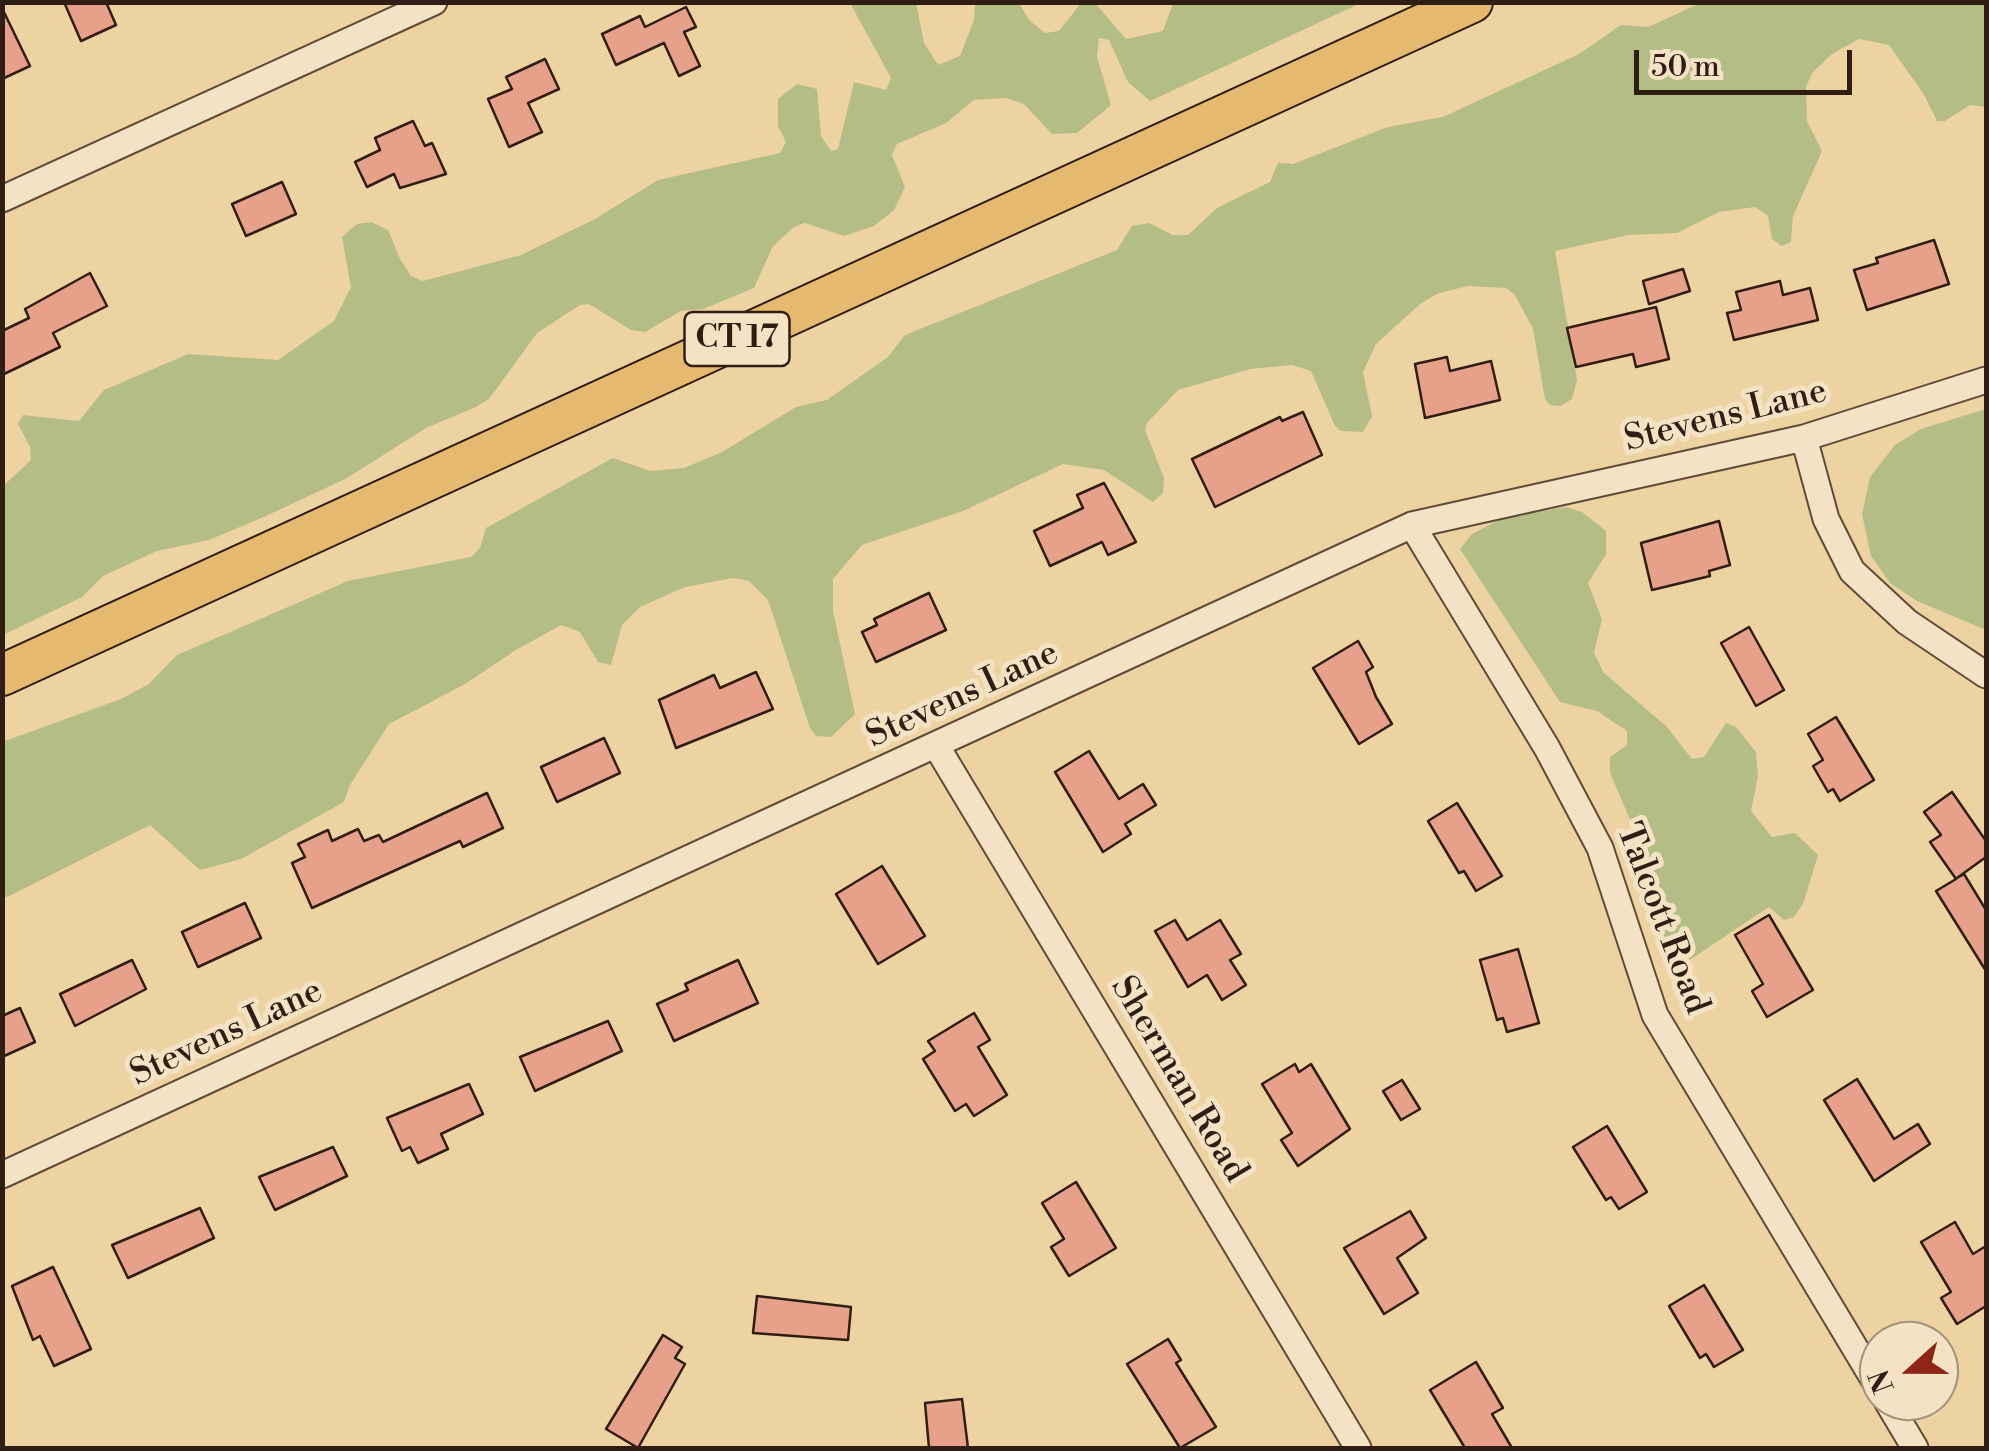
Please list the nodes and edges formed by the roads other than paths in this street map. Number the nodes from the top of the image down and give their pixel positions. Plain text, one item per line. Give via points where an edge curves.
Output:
1 (434, 2) edge
2 (1472, 2) edge
3 (2, 199) edge
4 (1986, 380) edge
5 (1804, 438) junction
6 (1412, 526) junction
7 (2, 675) edge
8 (1986, 675) edge
9 (937, 746) junction
10 (2, 1175) edge
11 (1859, 1355) edge
12 (1899, 1421) edge
13 (1358, 1448) edge
14 (1916, 1448) edge

1 - 3 street
2 - 7 main road, CT 17
4 - 5 street, Stevens Lane
5 - 6 street, Stevens Lane
5 - 8 street via 1826,519 1852,571 1907,622
6 - 9 street, Stevens Lane
6 - 11 street, Talcott Road via 1600,848 1655,1015
9 - 10 street, Stevens Lane
9 - 13 street, Sherman Road
12 - 14 street

